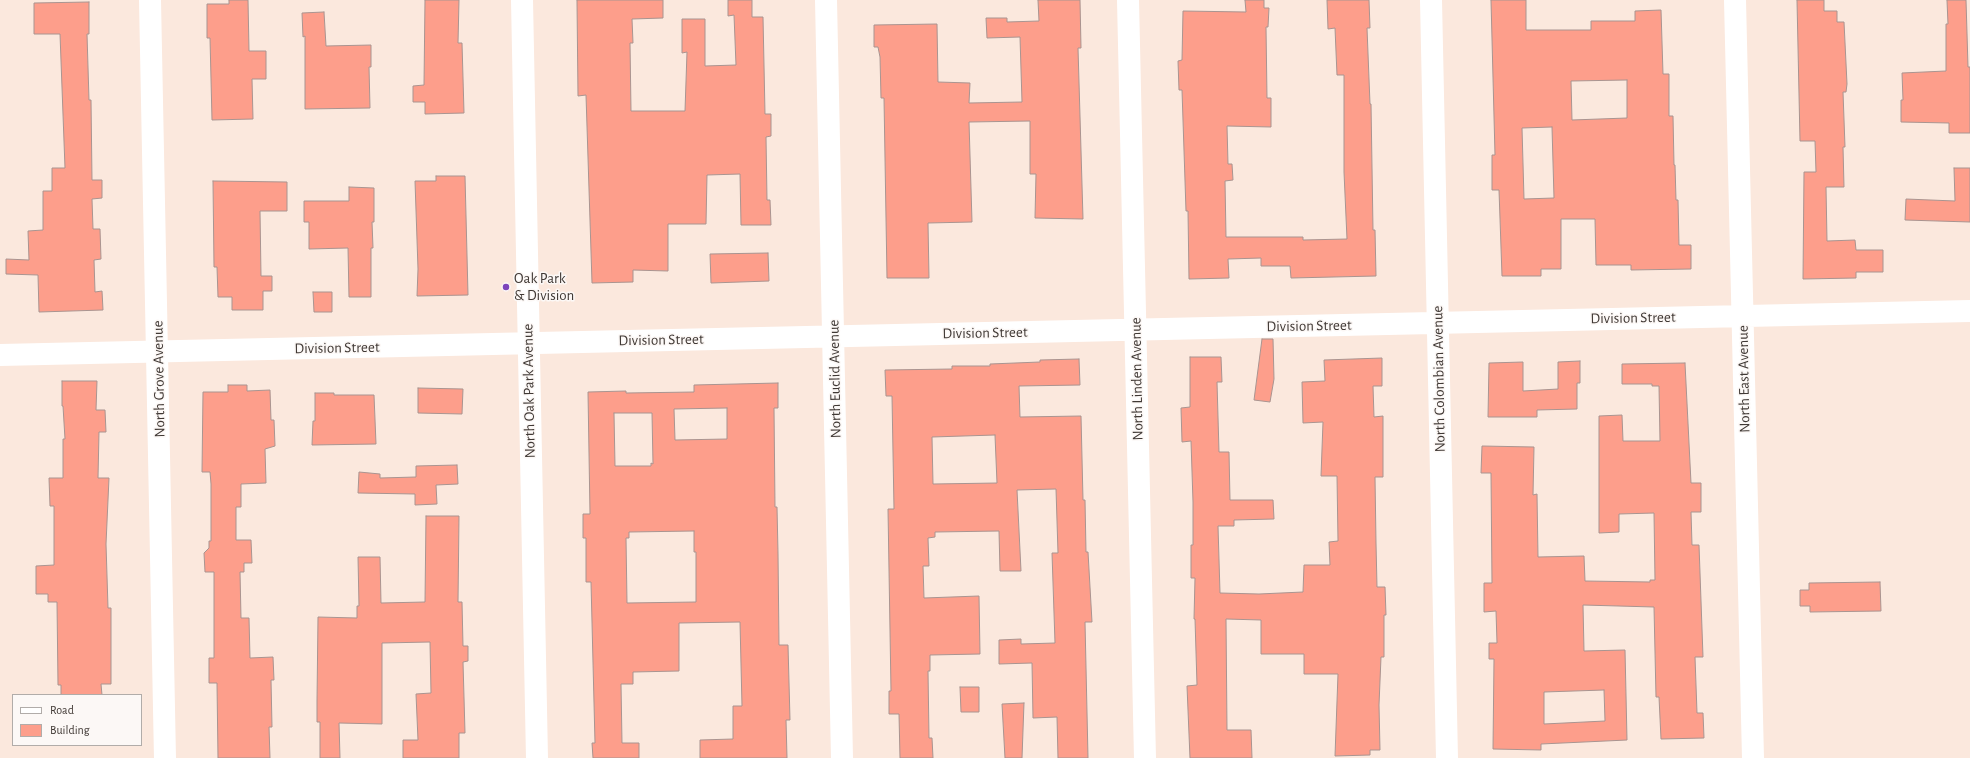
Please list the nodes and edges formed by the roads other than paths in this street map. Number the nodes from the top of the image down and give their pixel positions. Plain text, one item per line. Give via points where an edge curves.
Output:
1 (150, 0) edge
2 (522, 0) edge
3 (826, 0) edge
4 (1128, 0) edge
5 (1431, 0) edge
6 (1735, 0) edge
7 (1970, 311) edge
8 (1742, 316) junction
9 (1438, 323) junction
10 (1136, 330) junction
11 (834, 336) junction
12 (528, 343) junction
13 (158, 352) junction
14 (0, 355) edge
15 (165, 758) edge
16 (537, 758) edge
17 (842, 758) edge
18 (1145, 758) edge
19 (1447, 758) edge
20 (1752, 758) edge

1 - 13 street, North Grove Avenue
2 - 12 street, North Oak Park Avenue
3 - 11 street, North Euclid Avenue
4 - 10 street, North Linden Avenue
5 - 9 street, North Colombian Avenue
6 - 8 street, North East Avenue
7 - 8 street, Division Street
8 - 9 street, Division Street
8 - 20 street, North East Avenue
9 - 10 street, Division Street
9 - 19 street, North Colombian Avenue
10 - 11 street, Division Street
10 - 18 street, North Linden Avenue
11 - 12 street, Division Street
11 - 17 street, North Euclid Avenue
12 - 13 street, Division Street
12 - 16 street, North Oak Park Avenue
13 - 14 street, Division Street
13 - 15 street, North Grove Avenue

